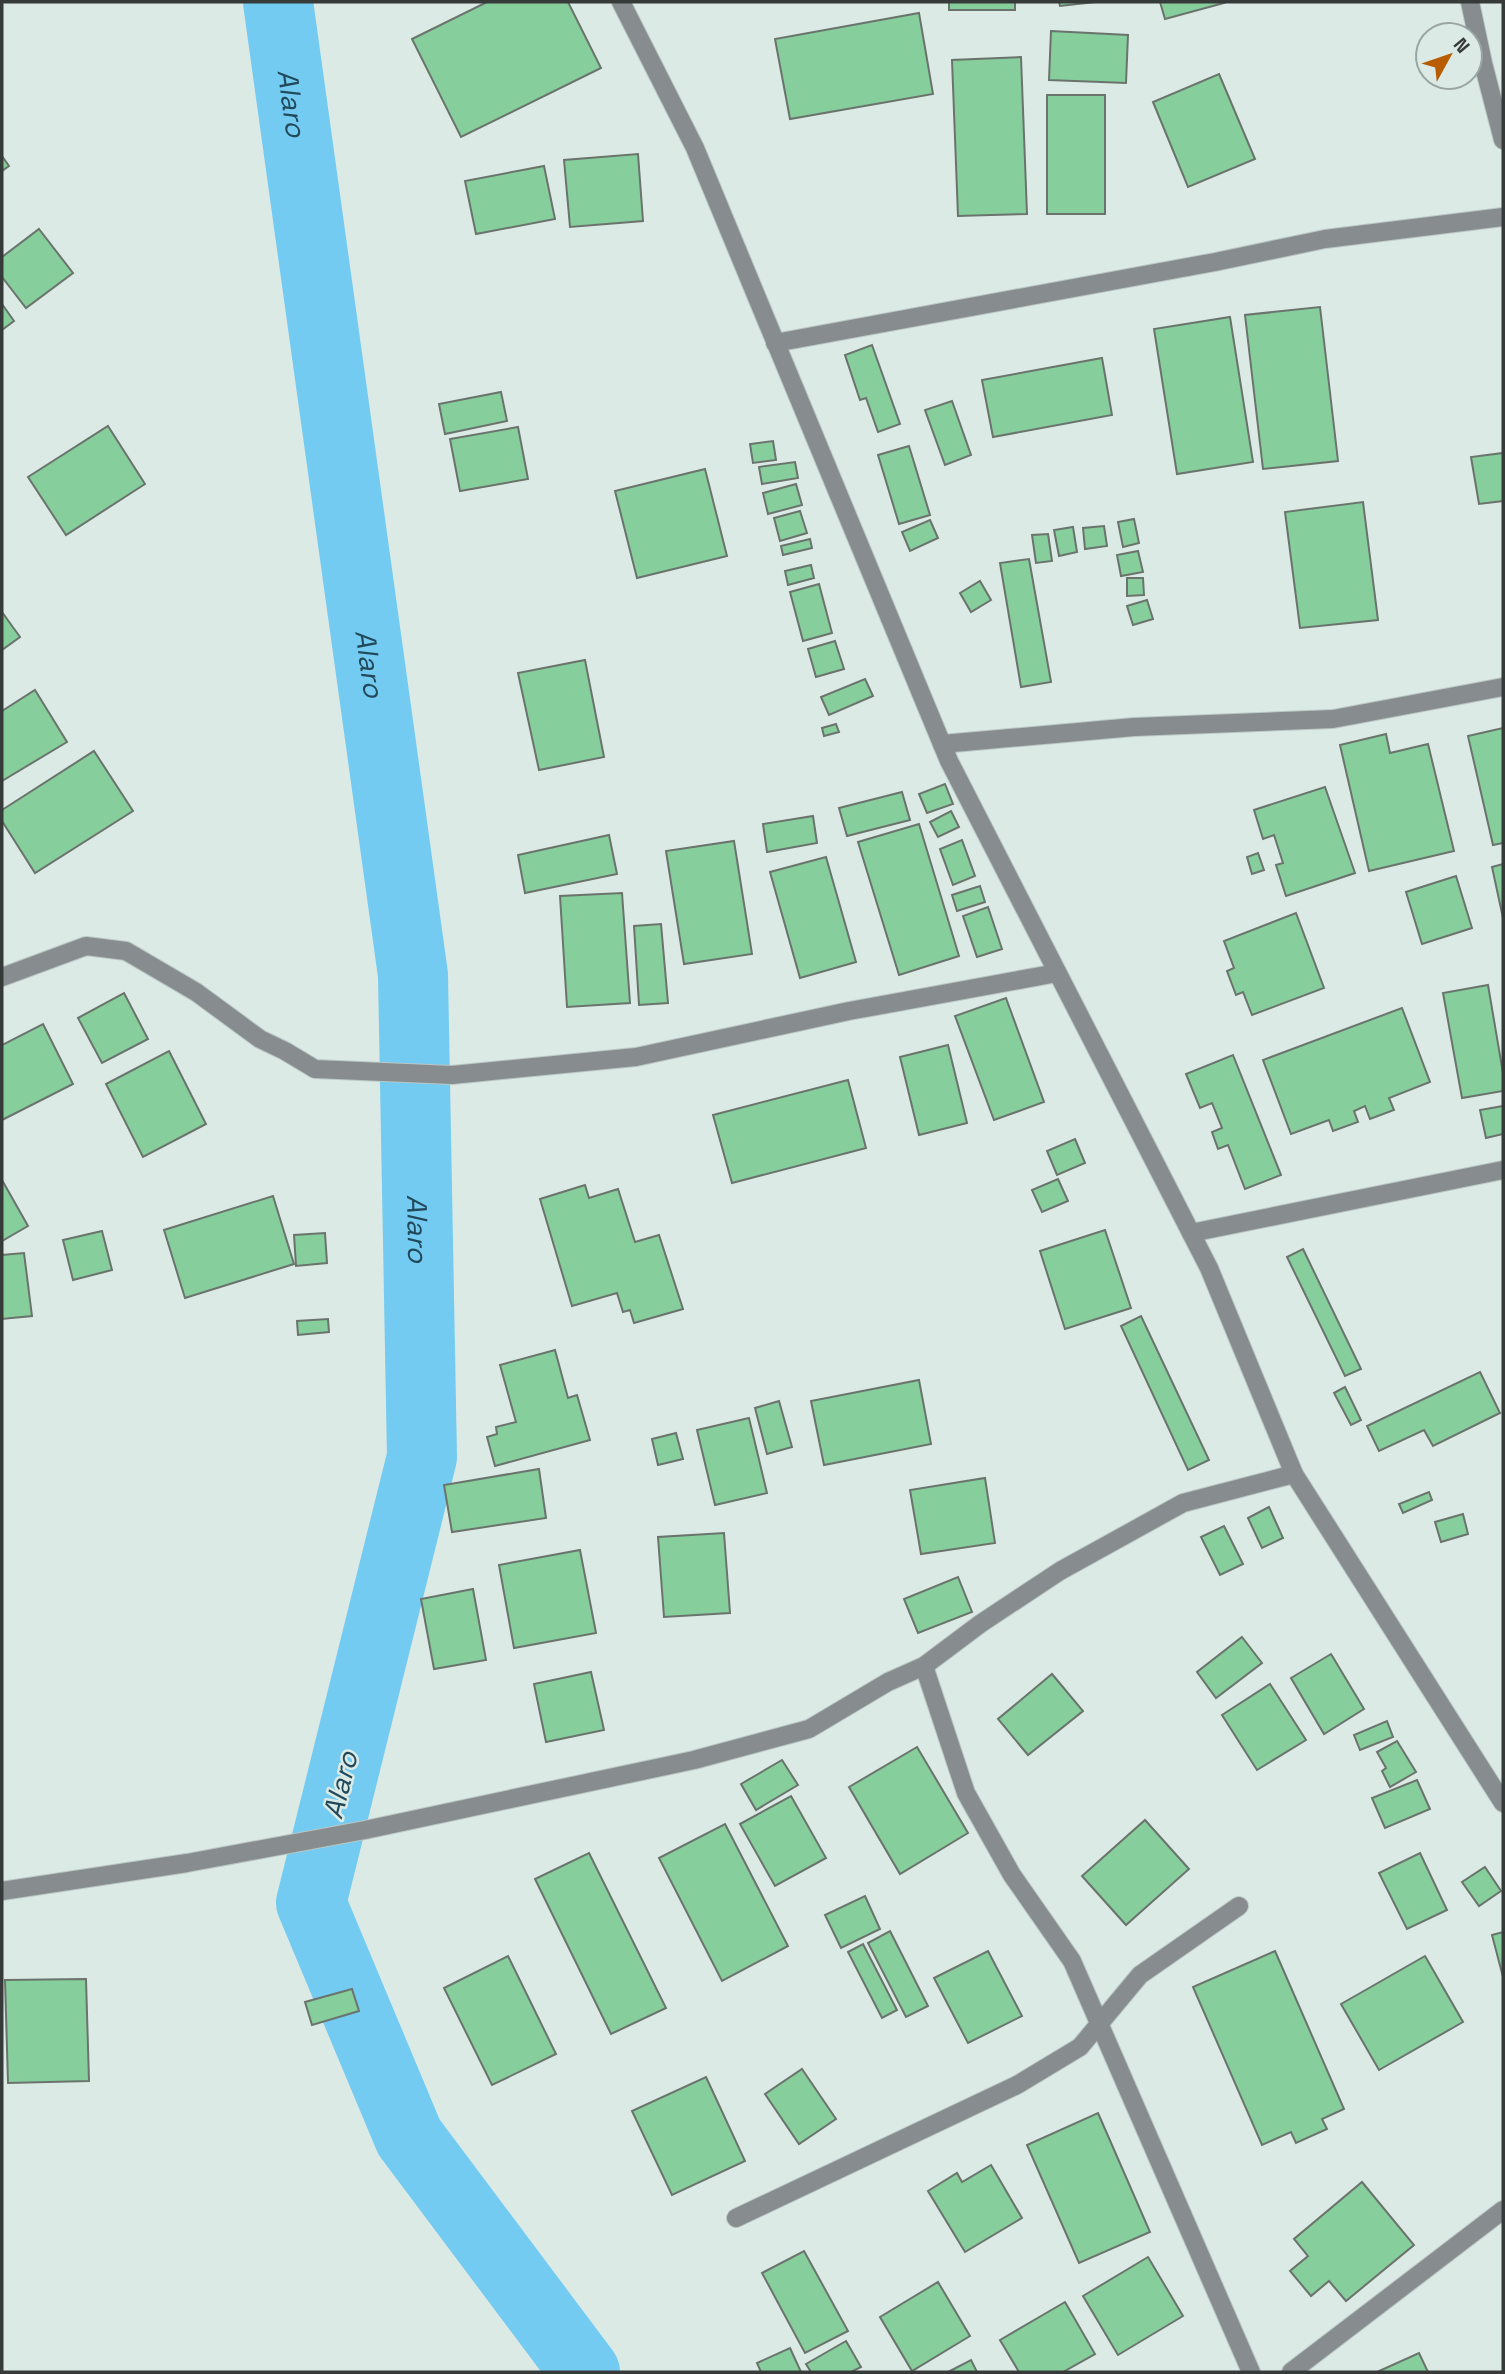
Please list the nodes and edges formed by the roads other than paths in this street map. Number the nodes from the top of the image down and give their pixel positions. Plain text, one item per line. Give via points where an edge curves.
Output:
1 (621, 2) edge
2 (1470, 2) edge
3 (1503, 140) edge
4 (1503, 217) edge
5 (775, 344) junction
6 (1503, 687) edge
7 (942, 744) junction
8 (1057, 974) junction
9 (2, 976) edge
10 (1503, 1170) edge
11 (1191, 1233) junction
12 (1294, 1474) junction
13 (924, 1667) junction
14 (1503, 1803) edge
15 (2, 1891) edge
16 (1239, 1906) dead end
17 (1098, 2024) junction
18 (1503, 2210) edge
19 (736, 2218) dead end
20 (1300, 2370) edge
21 (1251, 2372) edge

1 - 5 street via 695,148
2 - 3 street
4 - 5 street via 1325,239
5 - 7 street
6 - 7 street via 1333,719 1134,727
7 - 8 street
8 - 9 street via 849,1011 636,1057 452,1075 315,1069 260,1039 195,992 126,951 86,946
8 - 11 street
10 - 11 street
11 - 12 street
12 - 13 street via 1183,1503 1060,1570
12 - 14 street
13 - 15 street via 888,1682 808,1729 694,1760 365,1830
13 - 17 street via 966,1793 1012,1875 1072,1961
16 - 17 street via 1140,1975
17 - 19 street via 1080,2046 1017,2085
17 - 21 street
18 - 20 street

